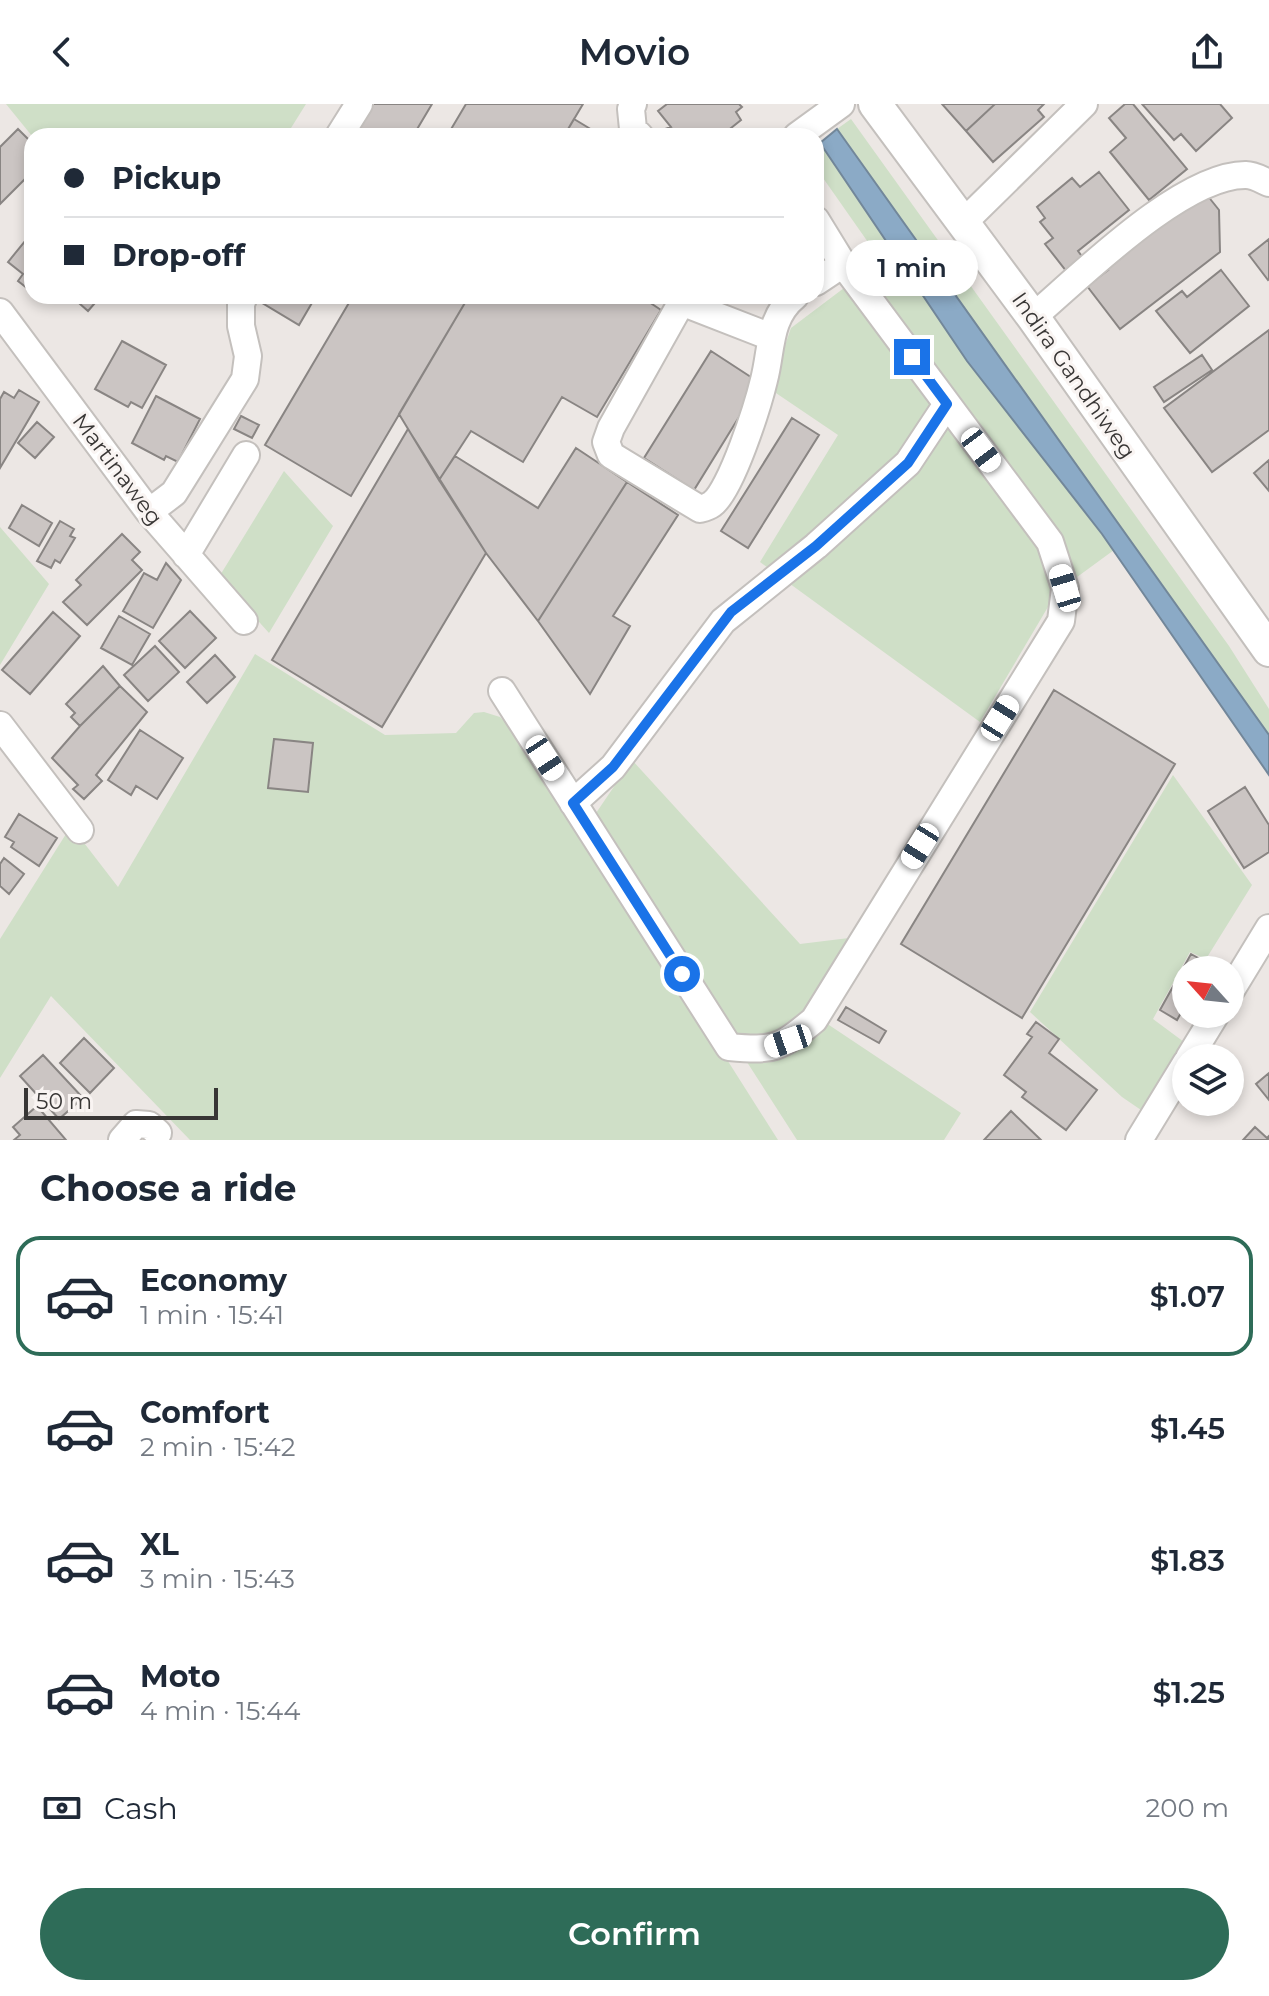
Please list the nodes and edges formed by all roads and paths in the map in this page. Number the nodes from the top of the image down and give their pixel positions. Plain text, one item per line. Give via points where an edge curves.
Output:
1 (359, 104) edge
2 (633, 104) edge
3 (875, 104) edge
4 (1084, 104) edge
5 (840, 105) edge
6 (344, 128) edge
7 (633, 128) edge
8 (808, 128) edge
9 (1269, 183) edge
10 (964, 222) junction
11 (824, 233) edge
12 (843, 264) junction
13 (824, 277) edge
14 (241, 304) edge
15 (680, 304) edge
16 (695, 304) edge
17 (788, 304) edge
18 (0, 312) edge
19 (1033, 317) junction
20 (771, 337) junction
21 (947, 404) junction
22 (246, 455) dead end
23 (149, 512) junction
24 (186, 555) junction
25 (244, 621) dead end
26 (1269, 650) edge
27 (502, 691) dead end
28 (0, 725) edge
29 (573, 803) junction
30 (80, 830) dead end
31 (1269, 928) edge
32 (1244, 969) edge
33 (1172, 1086) edge
34 (158, 1133) dead end
35 (122, 1140) edge
36 (1139, 1140) edge

1 - 6 street
2 - 7 street
3 - 10 main road, Indira Gandhiweg
4 - 10 street
5 - 8 street
9 - 19 street via 1249,175 1204,184 1130,233
10 - 19 main road, Indira Gandhiweg
11 - 12 street
12 - 13 street
12 - 21 street
14 - 23 street via 248,356 245,379 174,493
15 - 20 street via 606,442 611,455 700,509 721,494 745,441 765,378
16 - 20 street
17 - 20 street
18 - 23 street, Martinaweg
19 - 26 main road, Indira Gandhiweg
21 - 29 street via 908,463 816,546 731,612 613,767
21 - 29 street via 1050,542 1065,588 1061,621 814,1020 788,1041 762,1050 729,1047
22 - 24 street
23 - 24 street, Martinaweg
24 - 25 street, Martinaweg
27 - 29 street
28 - 30 street
31 - 32 street
33 - 36 street
34 - 35 street via 136,1124

